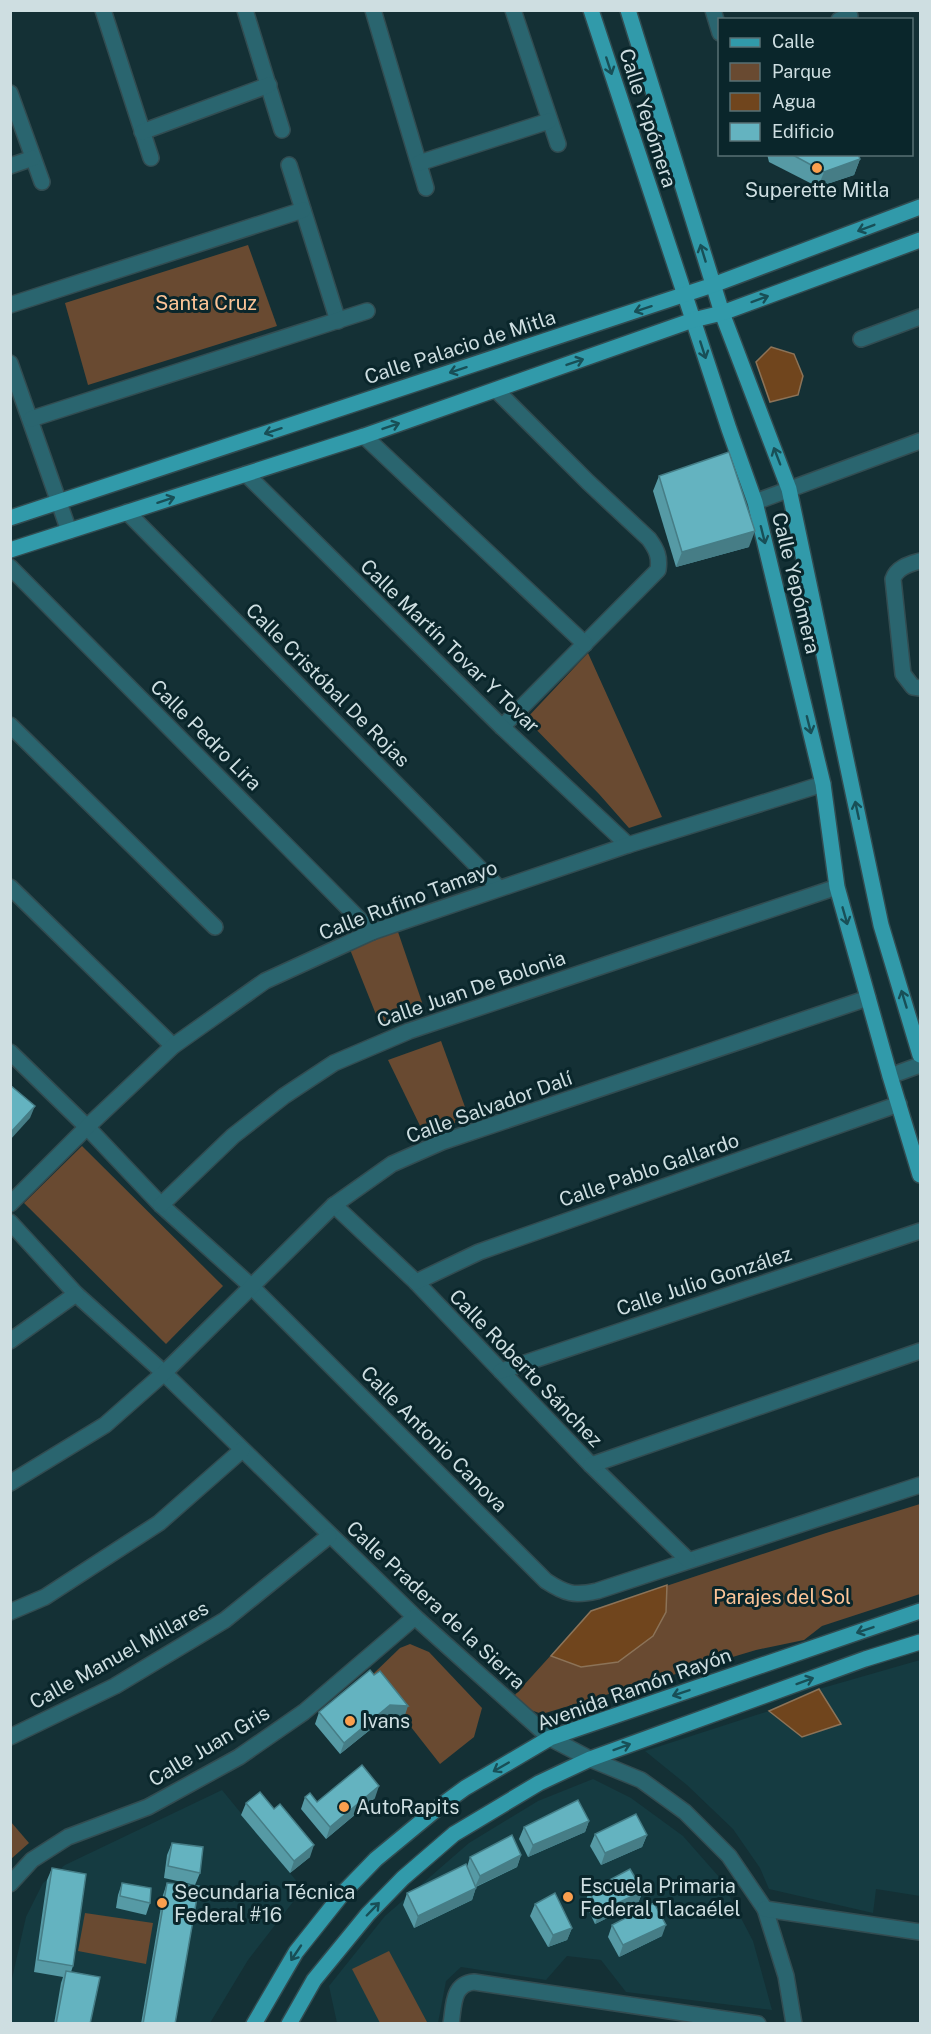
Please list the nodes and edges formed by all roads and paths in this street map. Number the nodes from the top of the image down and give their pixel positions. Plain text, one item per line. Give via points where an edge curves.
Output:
1 (103, 10) edge
2 (245, 10) edge
3 (373, 10) edge
4 (513, 10) edge
5 (591, 10) edge
6 (628, 10) edge
7 (712, 10) edge
8 (718, 27) edge
9 (269, 85) junction
10 (10, 93) edge
11 (549, 121) junction
12 (282, 130) dead end
13 (142, 132) junction
14 (558, 144) dead end
15 (33, 158) junction
16 (150, 158) dead end
17 (418, 163) junction
18 (289, 165) dead end
19 (10, 166) edge
20 (42, 182) dead end
21 (426, 188) dead end
22 (921, 207) edge
23 (303, 210) junction
24 (921, 240) edge
25 (713, 285) junction
26 (684, 295) junction
27 (10, 304) edge
28 (367, 311) dead end
29 (722, 313) junction
30 (921, 317) edge
31 (693, 320) junction
32 (338, 321) junction
33 (861, 339) dead end
34 (10, 363) edge
35 (496, 390) junction
36 (31, 419) junction
37 (364, 436) junction
38 (921, 441) edge
39 (246, 474) junction
40 (789, 489) junction
41 (60, 502) junction
42 (755, 502) junction
43 (127, 512) junction
44 (10, 518) edge
45 (69, 531) junction
46 (10, 550) edge
47 (921, 561) edge
48 (10, 567) edge
49 (585, 644) junction
50 (921, 688) edge
51 (10, 725) edge
52 (502, 727) junction
53 (823, 784) junction
54 (628, 845) junction
55 (10, 887) edge
56 (837, 887) junction
57 (499, 888) junction
58 (215, 927) dead end
59 (372, 932) junction
60 (868, 998) junction
61 (173, 1046) junction
62 (10, 1052) edge
63 (921, 1055) edge
64 (921, 1065) edge
65 (890, 1077) junction
66 (899, 1104) junction
67 (87, 1127) junction
68 (921, 1175) edge
69 (10, 1204) edge
70 (161, 1205) junction
71 (334, 1205) junction
72 (10, 1222) edge
73 (921, 1231) edge
74 (416, 1282) junction
75 (251, 1286) junction
76 (76, 1294) junction
77 (10, 1341) edge
78 (921, 1351) edge
79 (501, 1371) junction
80 (164, 1373) junction
81 (242, 1450) junction
82 (591, 1466) junction
83 (10, 1483) edge
84 (921, 1485) edge
85 (329, 1536) junction
86 (688, 1560) junction
87 (921, 1611) edge
88 (10, 1612) edge
89 (415, 1617) junction
90 (921, 1642) edge
91 (10, 1737) edge
92 (550, 1738) junction
93 (590, 1759) junction
94 (10, 1884) edge
95 (765, 1909) junction
96 (921, 1932) edge
97 (254, 2024) edge
98 (289, 2024) edge
99 (451, 2024) edge
100 (758, 2024) edge
101 (794, 2024) edge

1 - 13 street
2 - 9 street
3 - 17 street
4 - 11 street
5 -> 26 main road, Calle Yepómera
25 -> 6 main road, Calle Yepómera
7 - 8 street
9 - 12 street
9 - 13 street
10 - 15 street
11 - 14 street
11 - 17 street
13 - 16 street
15 - 19 street
15 - 20 street
17 - 21 street
18 - 23 street
22 -> 25 main road, Calle Palacio de Mitla
23 - 27 street
23 - 32 street
29 -> 24 main road
25 - 26 main road, Calle Palacio de Mitla
25 - 29 main road, Calle Yepómera
26 - 31 main road, Calle Yepómera
26 -> 41 main road, Calle Palacio de Mitla
28 - 32 street
29 - 31 main road
40 -> 29 main road, Calle Yepómera
30 - 33 street
35 -> 31 main road
31 -> 42 main road, Calle Yepómera
32 - 36 street
34 - 36 street
37 -> 35 main road
35 - 49 street via 657,550 658,570
36 - 41 street
37 - 39 main road
37 - 49 street
38 - 40 street
43 -> 39 main road
39 - 52 street, Calle Martín Tovar Y Tovar
40 - 42 street
63 -> 40 main road, Calle Yepómera via 881,925
41 - 44 main road, Calle Palacio de Mitla
41 - 45 street
42 -> 53 main road, Calle Yepómera
43 - 45 main road
43 - 57 street, Calle Cristóbal De Rojas
45 - 46 main road
47 - 50 street via 904,566 893,579 903,674 913,687
48 - 59 street, Calle Pedro Lira
49 - 52 street
51 - 58 street
52 - 54 street, Calle Martín Tovar Y Tovar
53 - 54 street, Calle Rufino Tamayo
53 - 56 main road, Calle Yepómera
54 - 57 street, Calle Rufino Tamayo
55 - 61 street
56 -> 60 main road, Calle Yepómera
56 - 70 street, Calle Juan De Bolonia via 409,1031 334,1063 233,1136
57 - 59 street, Calle Rufino Tamayo
59 - 61 street, Calle Rufino Tamayo via 265,981
60 - 65 main road, Calle Yepómera
60 - 71 street, Calle Salvador Dalí via 442,1142 392,1164
61 - 67 street, Calle Rufino Tamayo
62 - 67 street, Calle Antonio Canova
64 - 65 street
65 - 66 main road, Calle Yepómera
66 - 68 main road, Calle Yepómera
66 - 74 street, Calle Pablo Gallardo via 479,1252
67 - 69 street, Calle Rufino Tamayo
67 - 70 street, Calle Antonio Canova
70 - 75 street, Calle Antonio Canova
71 - 74 street, Calle Roberto Sánchez
71 - 75 street, Calle Salvador Dalí
72 - 76 street, Calle Pradera de la Sierra
73 - 79 street, Calle Julio González
74 - 79 street, Calle Roberto Sánchez
75 - 80 street, Calle Salvador Dalí
75 - 86 street, Calle Antonio Canova via 558,1589 582,1594
76 - 77 street
76 - 80 street, Calle Pradera de la Sierra
78 - 82 street
79 - 82 street, Calle Roberto Sánchez
80 - 81 street, Calle Pradera de la Sierra
80 - 83 street, Calle Salvador Dalí via 105,1425
81 - 85 street, Calle Pradera de la Sierra
81 - 88 street via 159,1523 45,1597
82 - 86 street, Calle Roberto Sánchez
84 - 86 street, Calle Antonio Canova
85 - 89 street, Calle Pradera de la Sierra
85 - 91 street, Calle Manuel Millares via 225,1620 115,1686
87 -> 92 main road, Avenida Ramón Rayón
89 - 92 street, Calle Pradera de la Sierra
89 - 94 street, Calle Juan Gris via 304,1712 239,1757 148,1807 68,1837 32,1860
93 -> 90 main road
92 - 93 street, Calle Pradera de la Sierra
92 -> 97 main road, Avenida Ramón Rayón via 465,1788 376,1859 343,1893 296,1953
93 - 95 street, Calle Pradera de la Sierra via 641,1780 685,1812 729,1856
98 -> 93 main road via 314,1980 403,1878 454,1834 539,1783
95 - 96 street
95 - 101 street, Calle Pradera de la Sierra via 786,1976
99 - 100 street via 455,1994 463,1985 474,1982

